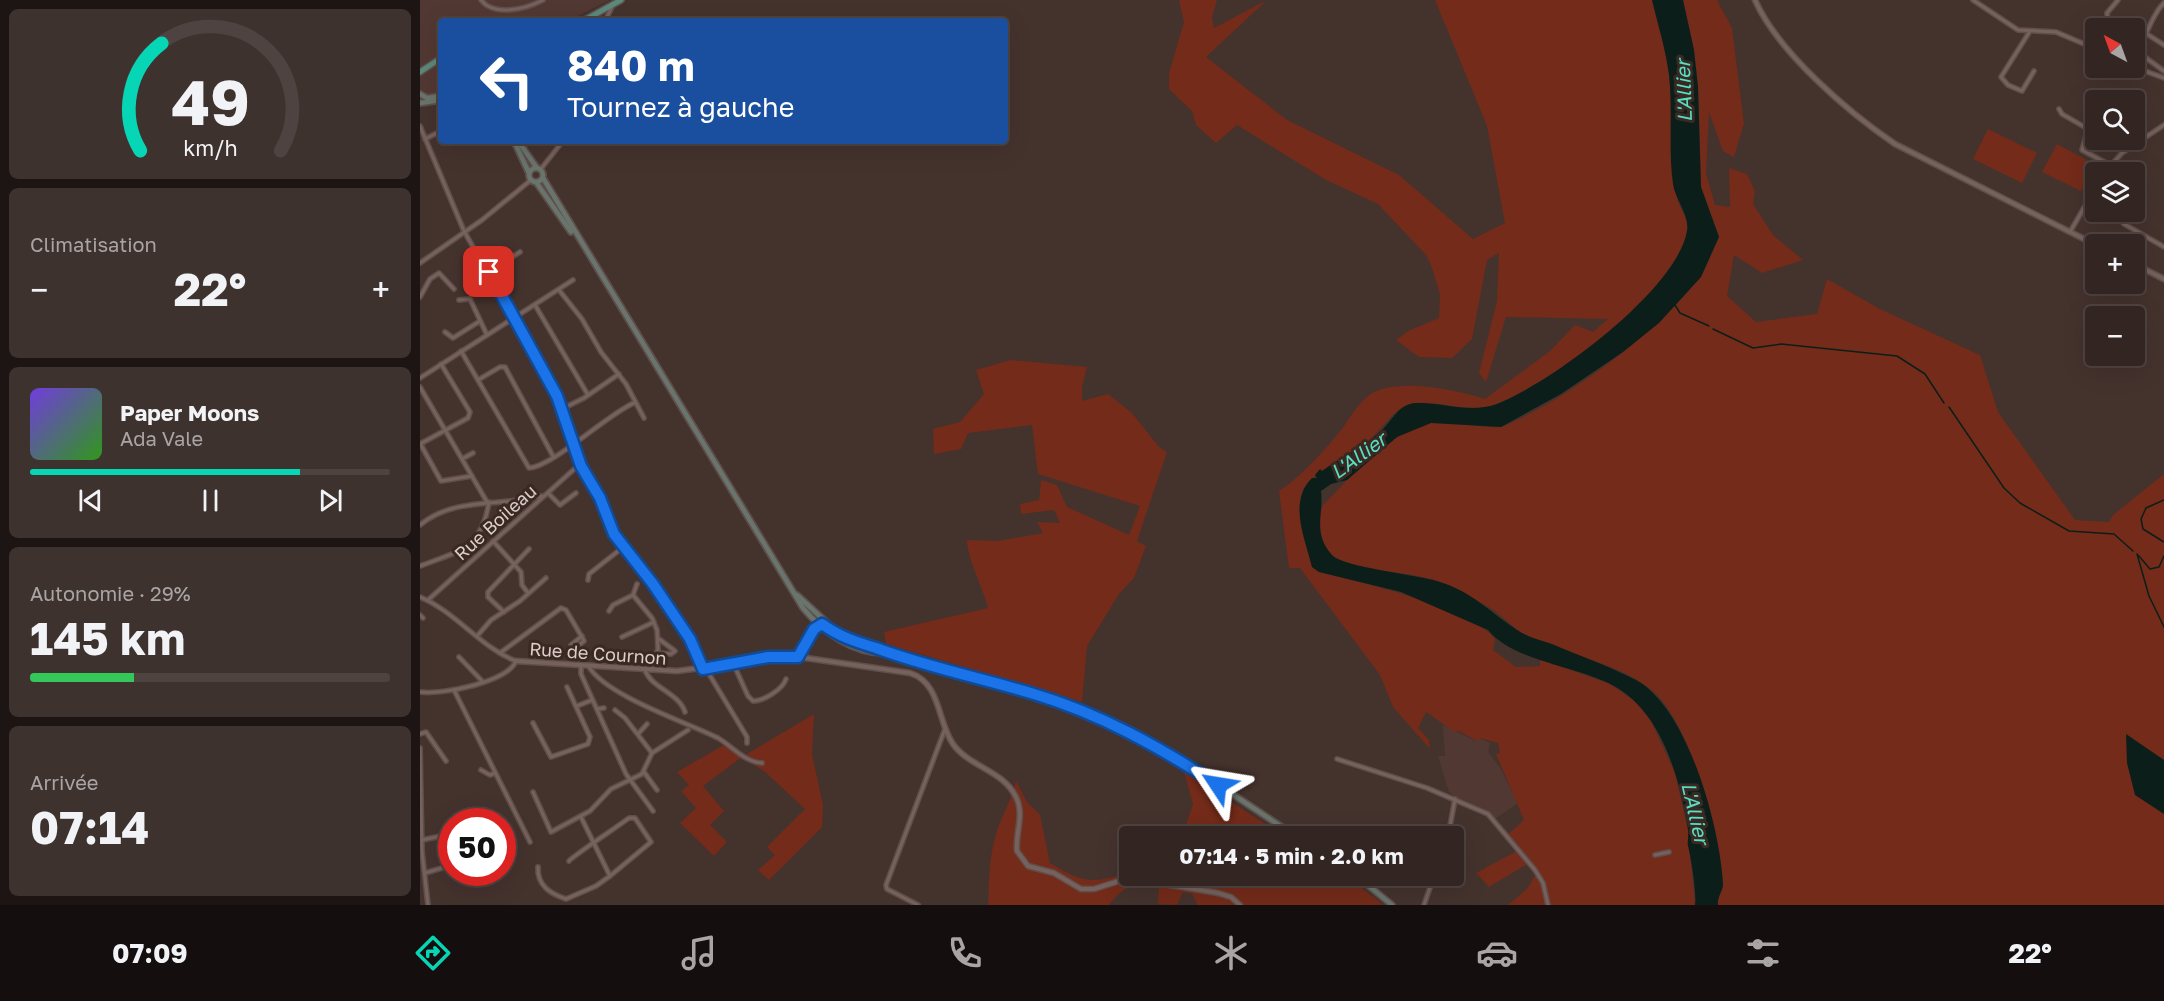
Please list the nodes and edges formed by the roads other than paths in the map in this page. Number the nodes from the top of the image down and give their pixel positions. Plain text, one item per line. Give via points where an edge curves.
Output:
1 (481, 0) edge
2 (543, 0) edge
3 (621, 0) edge
4 (1755, 0) edge
5 (1973, 0) edge
6 (2118, 0) edge
7 (2164, 3) edge
8 (614, 4) junction
9 (588, 18) edge
10 (607, 18) edge
11 (2108, 18) edge
12 (2030, 31) junction
13 (2147, 34) junction
14 (2145, 37) edge
15 (2085, 44) edge
16 (2164, 45) edge
17 (2145, 57) edge
18 (438, 60) edge
19 (2034, 71) dead end
20 (2145, 71) edge
21 (2164, 71) edge
22 (420, 72) edge
23 (2164, 78) edge
24 (420, 94) edge
25 (438, 98) edge
26 (438, 99) edge
27 (420, 103) edge
28 (2059, 109) dead end
29 (2164, 125) edge
30 (420, 126) edge
31 (438, 132) edge
32 (2145, 137) edge
33 (425, 139) junction
34 (516, 144) edge
35 (520, 144) edge
36 (560, 144) edge
37 (2128, 150) edge
38 (2104, 162) edge
39 (2114, 162) edge
40 (539, 169) junction
41 (530, 173) junction
42 (543, 178) junction
43 (533, 181) junction
44 (2085, 206) edge
45 (2124, 225) dead end
46 (465, 232) junction
47 (2070, 232) junction
48 (2085, 240) edge
49 (580, 244) junction
50 (2164, 247) edge
51 (520, 252) dead end
52 (420, 263) edge
53 (2145, 270) edge
54 (489, 272) junction
55 (2164, 279) edge
56 (573, 280) dead end
57 (454, 289) dead end
58 (559, 290) junction
59 (420, 297) edge
60 (459, 300) dead end
61 (534, 305) junction
62 (513, 319) junction
63 (480, 321) junction
64 (445, 332) dead end
65 (487, 335) junction
66 (461, 351) junction
67 (441, 364) junction
68 (619, 374) junction
69 (420, 378) edge
70 (478, 380) junction
71 (420, 387) edge
72 (588, 395) junction
73 (634, 403) junction
74 (562, 409) junction
75 (644, 418) dead end
76 (446, 431) junction
77 (574, 443) junction
78 (420, 444) edge
79 (473, 453) dead end
80 (553, 456) junction
81 (462, 459) junction
82 (581, 464) junction
83 (472, 476) junction
84 (576, 493) dead end
85 (546, 494) junction
86 (530, 500) junction
87 (488, 502) junction
88 (518, 502) junction
89 (532, 506) junction
90 (526, 512) junction
91 (420, 525) edge
92 (493, 541) junction
93 (622, 548) junction
94 (529, 549) dead end
95 (513, 564) junction
96 (420, 566) edge
97 (546, 578) dead end
98 (588, 580) dead end
99 (637, 584) dead end
100 (528, 593) junction
101 (633, 595) junction
102 (420, 597) edge
103 (427, 600) junction
104 (420, 605) edge
105 (609, 611) dead end
106 (504, 612) junction
107 (654, 622) junction
108 (822, 624) junction
109 (478, 635) junction
110 (582, 636) junction
111 (622, 637) dead end
112 (659, 639) junction
113 (804, 648) junction
114 (500, 653) junction
115 (657, 653) junction
116 (886, 653) junction
117 (795, 656) junction
118 (459, 657) dead end
119 (805, 657) junction
120 (516, 661) junction
121 (733, 663) junction
122 (581, 666) junction
123 (589, 667) junction
124 (705, 669) junction
125 (645, 670) junction
126 (651, 670) junction
127 (786, 679) dead end
128 (483, 682) junction
129 (567, 687) dead end
130 (420, 692) edge
131 (454, 692) junction
132 (592, 700) junction
133 (577, 706) junction
134 (604, 708) dead end
135 (597, 709) junction
136 (615, 710) dead end
137 (685, 712) dead end
138 (533, 723) dead end
139 (647, 724) dead end
140 (945, 727) junction
141 (687, 730) dead end
142 (420, 734) edge
143 (638, 734) junction
144 (747, 743) dead end
145 (420, 748) edge
146 (652, 753) junction
147 (1336, 759) dead end
148 (446, 761) dead end
149 (762, 763) dead end
150 (481, 770) dead end
151 (644, 772) junction
152 (495, 773) junction
153 (629, 779) junction
154 (657, 790) dead end
155 (533, 792) dead end
156 (1455, 799) junction
157 (653, 811) dead end
158 (581, 817) junction
159 (1280, 826) edge
160 (1450, 826) edge
161 (438, 837) edge
162 (422, 840) junction
163 (530, 842) dead end
164 (594, 844) junction
165 (421, 851) edge
166 (1670, 852) dead end
167 (1655, 855) dead end
168 (569, 861) dead end
169 (538, 867) dead end
170 (438, 869) edge
171 (424, 873) junction
172 (610, 876) junction
173 (1371, 886) edge
174 (1431, 886) edge
175 (428, 905) edge
176 (918, 905) edge
177 (1240, 905) edge
178 (1392, 905) edge
179 (1424, 905) edge
180 (1548, 905) edge

1 - 2 street via 488,8 501,9 529,7
3 - 8 main road
4 - 47 street via 1787,47 1864,123 1894,144
5 - 12 street via 2008,26
6 - 11 street via 2107,13
7 - 13 street
8 - 9 main road
8 - 10 street
12 - 15 street via 2056,32
12 - 19 street via 2001,77 2008,86 2022,91
13 - 14 street
13 - 16 street
17 - 21 street
18 - 22 main road
20 - 23 street
24 - 25 main road
26 - 27 main road
28 - 38 street via 2088,129 2082,150
29 - 32 street
30 - 33 street
31 - 33 street
33 - 46 street
34 - 41 main road
35 - 40 main road
36 - 40 street
37 - 39 street
40 - 41 main road
40 - 42 main road
41 - 43 main road
42 - 43 main road
42 - 49 main road
43 - 46 street
43 - 49 main road
44 - 47 street
45 - 50 street
46 - 52 street
46 - 54 street
47 - 48 street
49 - 108 main road via 795,594
51 - 54 street
53 - 55 street
54 - 62 street
56 - 58 street
57 - 59 street via 439,273 430,279
58 - 61 street
58 - 68 street
60 - 63 street via 470,299
61 - 62 street
61 - 72 street
62 - 65 street
62 - 74 street
63 - 64 street via 453,338
63 - 65 street
65 - 66 street
66 - 67 street
66 - 70 street
67 - 69 street
67 - 76 street via 470,412 468,418
68 - 72 street
68 - 73 street
70 - 80 street via 526,466 534,468
70 - 80 street via 506,367
71 - 76 street
72 - 74 street
73 - 75 street
73 - 77 street
74 - 77 street
76 - 78 street
76 - 81 street
77 - 80 street
77 - 82 street
78 - 83 street via 441,481
79 - 81 street
81 - 83 street
82 - 85 street, Rue Boileau
82 - 93 street
83 - 87 street
84 - 85 street via 560,505
85 - 86 street
85 - 89 street, Rue Boileau
86 - 88 street
86 - 89 street
87 - 88 street
87 - 91 street via 450,510
87 - 96 street via 482,531 475,541
88 - 90 street
89 - 90 street, Rue Boileau
90 - 92 street, Rue Boileau
92 - 95 street
92 - 103 street, Rue Boileau
93 - 98 street via 589,574
93 - 124 street via 671,609
94 - 95 street
95 - 100 street via 522,574 522,585
95 - 106 street via 487,594
97 - 100 street
99 - 101 street
100 - 106 street
101 - 105 street
101 - 107 street
102 - 103 street, Rue de Cournon
103 - 104 street, Rue Boileau
103 - 109 street, Rue de Cournon
106 - 109 street
107 - 111 street
107 - 112 street
108 - 113 main road
108 - 116 main road
108 - 116 main road via 848,644
109 - 114 street, Rue de Cournon
110 - 110 street via 584,644 573,650 571,645
110 - 114 street via 561,608
112 - 115 street
112 - 115 street via 675,651
113 - 117 main road
113 - 119 main road
114 - 120 street, Rue de Cournon
115 - 126 street
116 - 159 main road via 1042,697 1107,721 1170,755
117 - 119 street, Rue de Cournon
117 - 121 street, Rue de Cournon
118 - 128 street
119 - 140 street, Rue de Cournon via 922,677 929,684
120 - 122 street, Rue de Cournon
120 - 128 street via 512,668
121 - 124 street, Rue de Cournon
121 - 127 street via 753,701 762,700
122 - 123 street, Rue de Cournon
122 - 132 street
123 - 125 street, Rue de Cournon
123 - 149 street via 627,696
124 - 126 street, Rue de Cournon
124 - 144 street
125 - 126 street, Rue de Cournon
125 - 137 street
128 - 131 street
129 - 133 street
130 - 131 street
131 - 152 street
132 - 133 street
132 - 135 street
133 - 138 street via 590,737 588,744 551,757
134 - 135 street
135 - 153 street
136 - 143 street
139 - 143 street
140 - 176 street via 885,885
140 - 177 street via 957,748 990,770 1015,795 1020,816 1017,851 1028,866 1054,873 1084,889 1135,879 1218,893
141 - 146 street
142 - 148 street via 426,732
143 - 146 street
145 - 162 street
146 - 151 street
147 - 156 street
150 - 152 street via 490,775
151 - 153 street
151 - 154 street
152 - 163 street
153 - 157 street
153 - 158 street via 608,790
155 - 158 street via 551,832
156 - 160 street
156 - 180 street via 1488,814 1504,832 1543,883
158 - 164 street
161 - 162 street
162 - 165 street
164 - 168 street
164 - 172 street
164 - 172 street via 632,817 651,839
165 - 171 street
166 - 167 street
169 - 172 street via 547,891 566,899
170 - 171 street
171 - 175 street
173 - 178 main road
174 - 179 street

